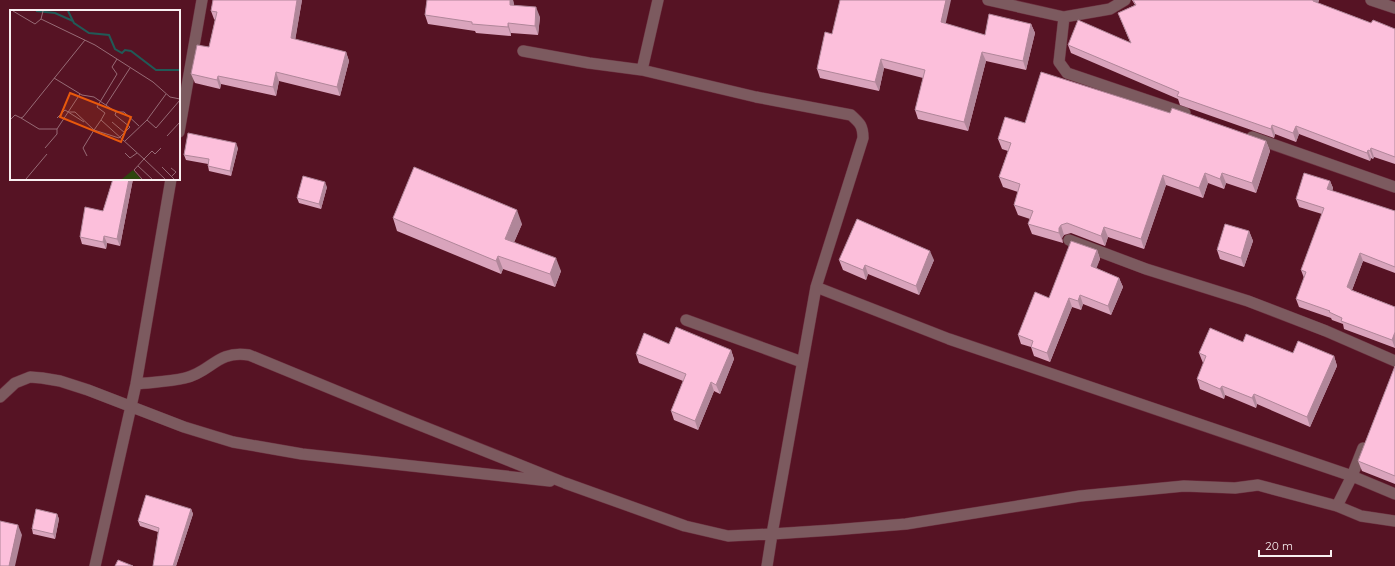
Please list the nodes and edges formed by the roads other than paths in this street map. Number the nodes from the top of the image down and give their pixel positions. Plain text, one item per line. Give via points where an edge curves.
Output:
1 (202, 0) edge
2 (658, 0) edge
3 (988, 0) edge
4 (1125, 0) edge
5 (1371, 0) edge
6 (1004, 2) edge
7 (1395, 8) edge
8 (1064, 17) junction
9 (523, 51) dead end
10 (642, 70) junction
11 (1196, 117) edge
12 (180, 126) edge
13 (1240, 133) edge
14 (171, 180) edge
15 (1395, 187) edge
16 (1069, 240) dead end
17 (816, 287) junction
18 (686, 320) dead end
19 (1395, 361) edge
20 (802, 362) junction
21 (136, 384) junction
22 (0, 396) edge
23 (130, 405) junction
24 (1367, 440) edge
25 (1352, 476) junction
26 (565, 483) junction
27 (1395, 494) edge
28 (1337, 506) junction
29 (1395, 521) edge
30 (772, 534) junction
31 (95, 566) edge
32 (767, 566) edge

1 - 12 street
2 - 10 street
3 - 6 street
4 - 8 street via 1110,9
5 - 7 street
6 - 8 street
8 - 11 street via 1059,62 1067,73
9 - 10 street
10 - 17 street via 756,97 851,115 858,122 863,129 863,138
13 - 15 street
14 - 21 street
16 - 19 street via 1255,304
17 - 20 street
17 - 25 street via 949,339
18 - 20 street
20 - 30 street
21 - 23 street
21 - 26 street via 185,378 224,356 238,353 249,355
22 - 23 street via 14,383 30,377 60,381
23 - 26 street via 233,442 302,454
23 - 31 street
24 - 25 street
25 - 27 street
25 - 28 street
26 - 30 street via 685,526 728,536
28 - 29 street via 1361,516
28 - 30 street via 1258,485 1235,488 1184,486 1080,496 906,524
30 - 32 street

